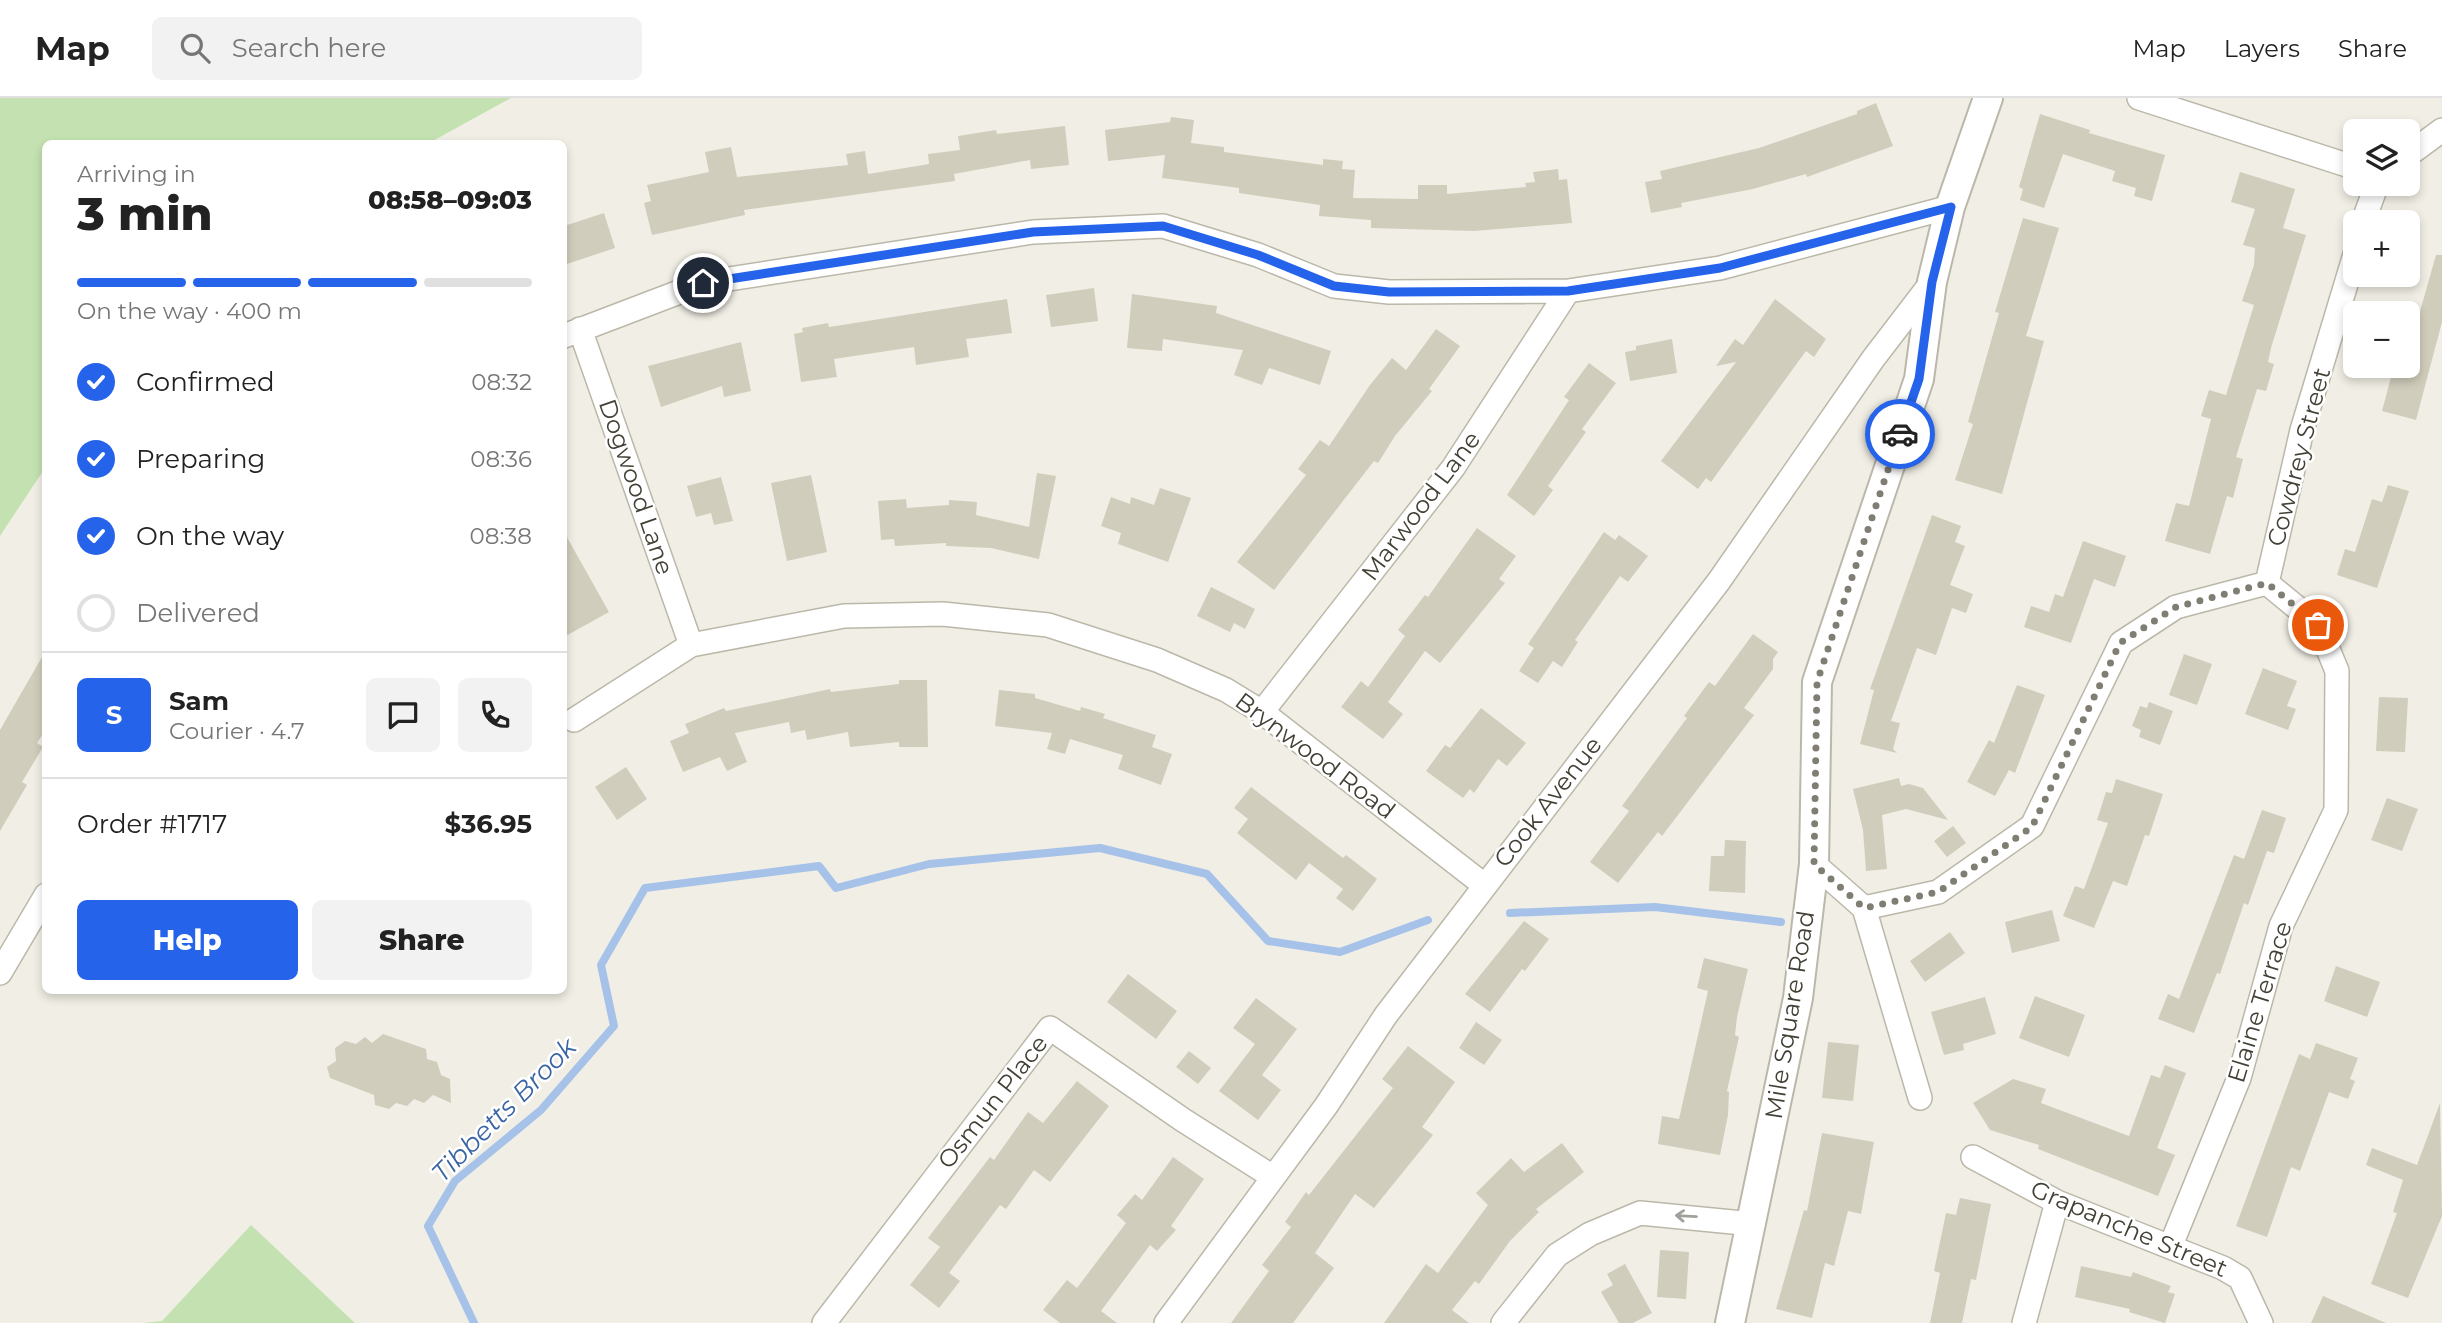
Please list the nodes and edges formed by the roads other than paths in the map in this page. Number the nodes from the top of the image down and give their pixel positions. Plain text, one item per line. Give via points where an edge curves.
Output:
1 (1987, 98) edge
2 (2139, 98) edge
3 (2442, 130) edge
4 (2420, 146) edge
5 (2343, 164) edge
6 (1951, 207) junction
7 (1932, 282) junction
8 (2345, 287) edge
9 (1568, 291) junction
10 (572, 332) edge
11 (2267, 583) junction
12 (691, 645) junction
13 (1262, 712) junction
14 (574, 720) dead end
15 (1814, 864) junction
16 (1484, 885) junction
17 (42, 902) edge
18 (1864, 908) junction
19 (0, 973) edge
20 (1920, 1098) dead end
21 (1973, 1157) dead end
22 (1273, 1177) junction
23 (2057, 1202) junction
24 (1754, 1224) junction
25 (2171, 1245) junction
26 (824, 1323) edge
27 (1166, 1323) edge
28 (1503, 1323) edge
29 (1730, 1323) edge
30 (2024, 1323) edge
31 (2261, 1323) edge

1 - 6 street, Mile Square Road
2 - 5 street
3 - 4 street
6 - 7 street, Mile Square Road
6 - 9 street via 1720,268
7 - 15 street, Mile Square Road via 1919,379 1817,682
7 - 16 street, Cook Avenue via 1872,359 1719,581
8 - 11 street, Cowdrey Street via 2302,430
9 - 10 street via 1389,292 1334,286 1258,255 1163,226 1033,232 703,283
9 - 13 street, Marwood Lane via 1453,468
10 - 12 street, Dogwood Lane
11 - 18 street via 2176,607 2120,643 2032,827 1938,892
11 - 25 street, Elaine Terrace via 2318,625 2337,671 2336,810 2281,926 2239,1078
12 - 13 street, Brynwood Road via 844,617 943,614 1048,625 1157,660 1226,690
12 - 14 street, Brynwood Road
13 - 16 street, Brynwood Road
15 - 18 street
15 - 24 street, Mile Square Road via 1798,998
16 - 22 street, Cook Avenue
17 - 19 street
18 - 20 street
21 - 23 street, Grapanche Street
22 - 26 street, Osmun Place via 1050,1028
22 - 27 street, Cook Avenue
23 - 25 street, Grapanche Street
23 - 30 street
24 -> 28 street via 1640,1213 1590,1234 1557,1255
24 - 29 street, Mile Square Road
25 - 31 street, Grapanche Street via 2240,1278

